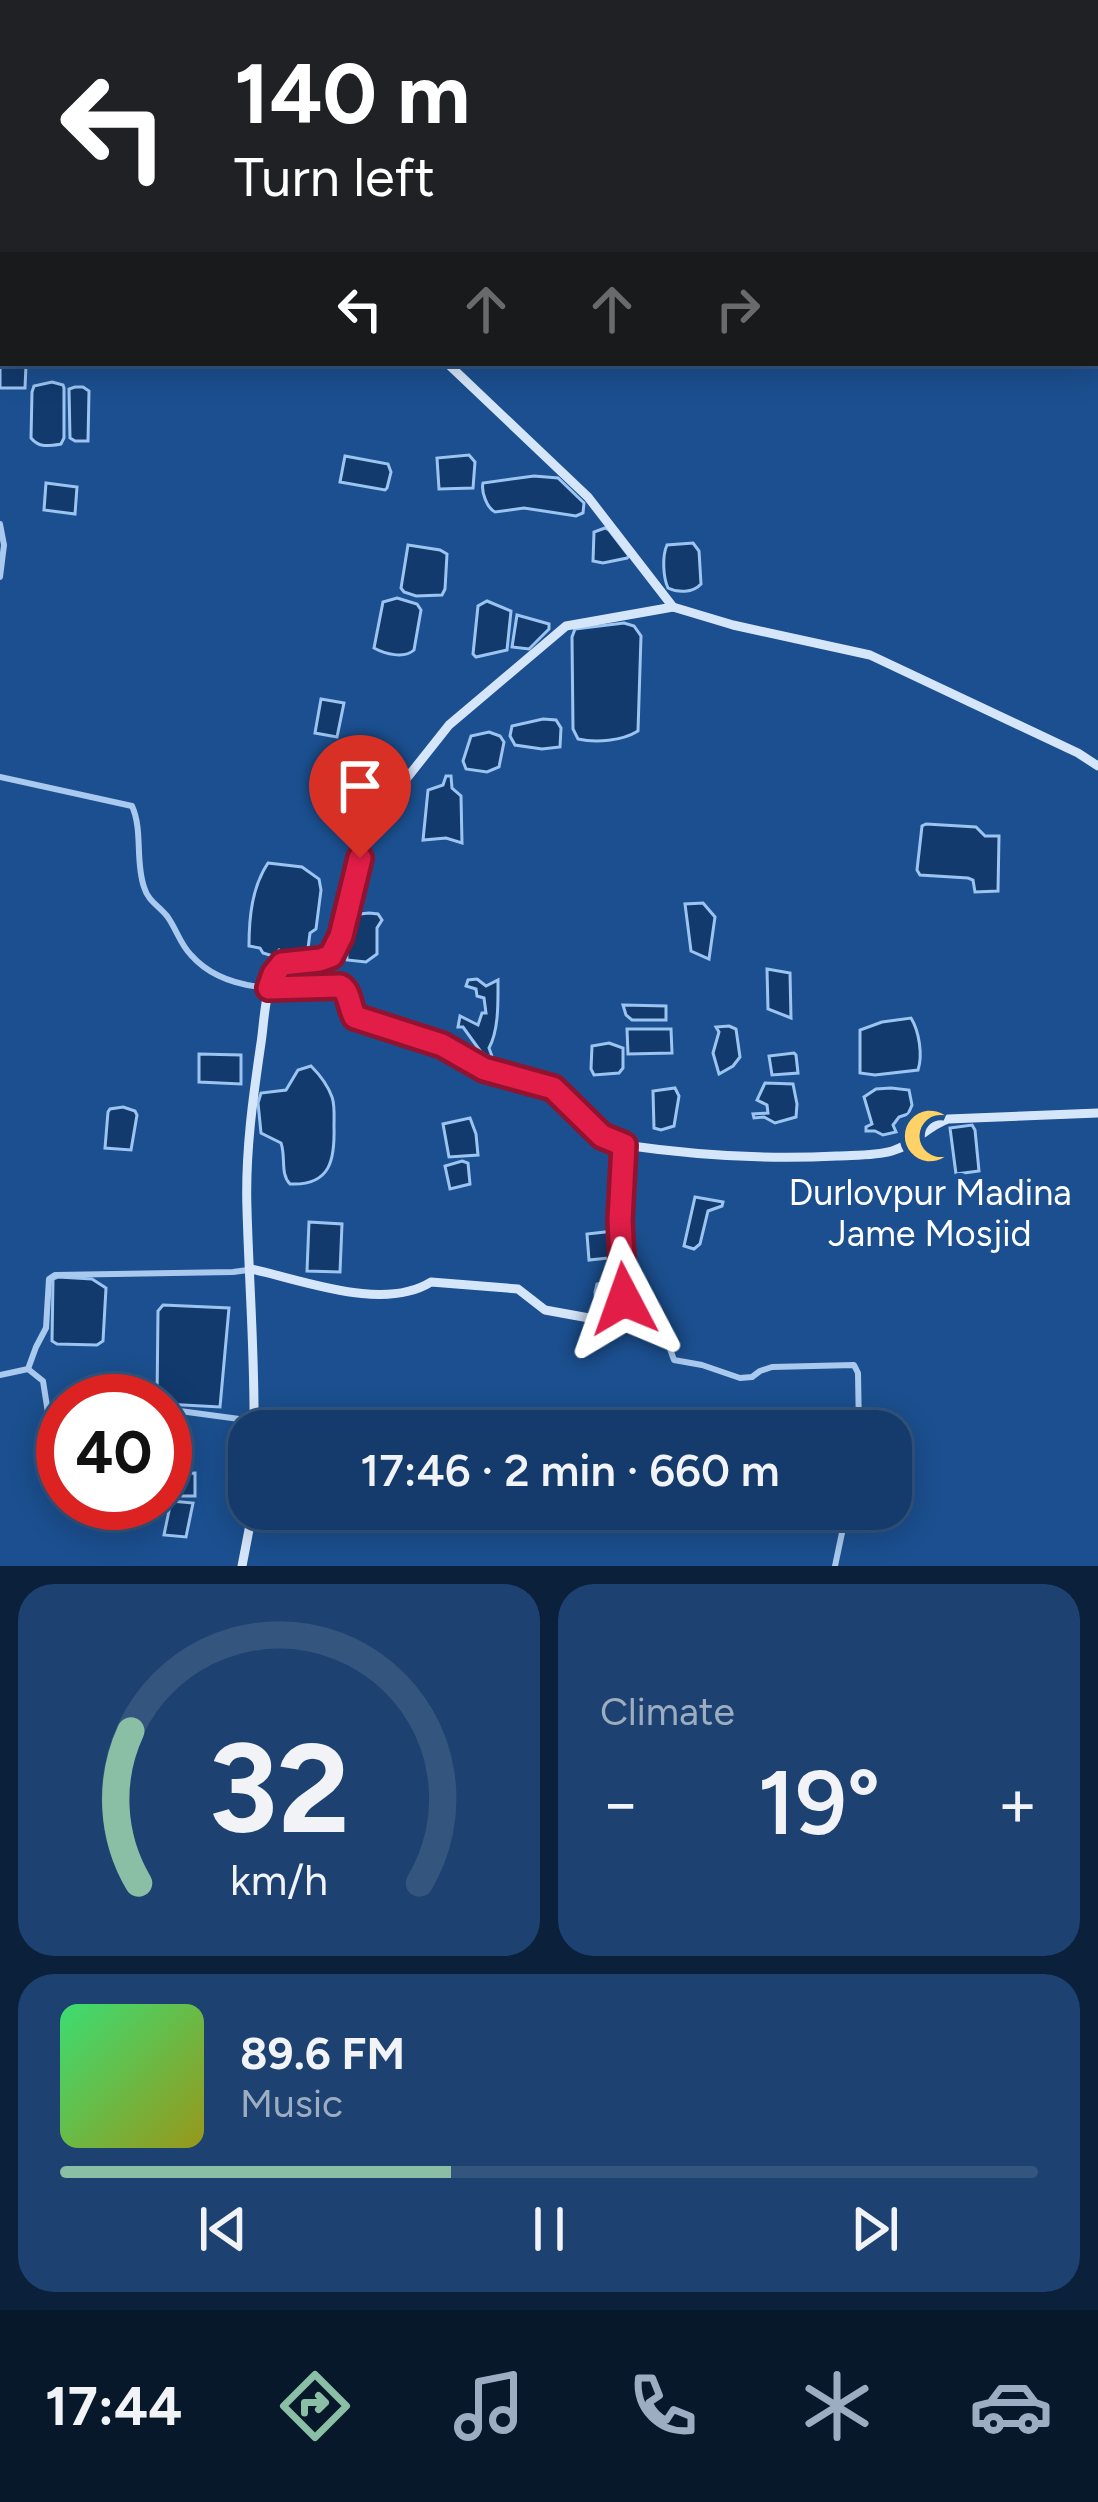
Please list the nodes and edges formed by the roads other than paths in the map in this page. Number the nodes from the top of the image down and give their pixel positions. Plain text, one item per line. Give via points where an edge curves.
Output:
1 (451, 366) edge
2 (0, 524) edge
3 (0, 577) edge
4 (673, 607) junction
5 (1098, 766) edge
6 (0, 777) edge
7 (269, 988) junction
8 (1098, 1113) edge
9 (624, 1145) junction
10 (251, 1269) junction
11 (622, 1324) junction
12 (28, 1370) junction
13 (0, 1375) edge
14 (36, 1376) edge
15 (254, 1410) edge
16 (859, 1410) edge
17 (192, 1414) edge
18 (228, 1421) edge
19 (249, 1530) edge
20 (844, 1530) edge
21 (242, 1566) edge
22 (836, 1566) edge

1 - 4 street via 588,497
2 - 3 street
4 - 5 street via 870,655
4 - 7 street via 566,626 449,725 380,812 331,956 282,964
6 - 7 street via 132,806 144,889 184,947 226,979
7 - 9 street via 340,986 355,1017 553,1088 602,1136
7 - 10 street via 252,1105
8 - 9 street via 948,1119 882,1154 707,1155
9 - 11 street
10 - 11 street via 363,1294 431,1282 518,1288 545,1310
10 - 12 street via 55,1274
10 - 15 street
11 - 16 street via 658,1328 674,1360 740,1378 772,1367 854,1365
12 - 13 street
12 - 14 street
17 - 18 street
19 - 21 street
20 - 22 street

